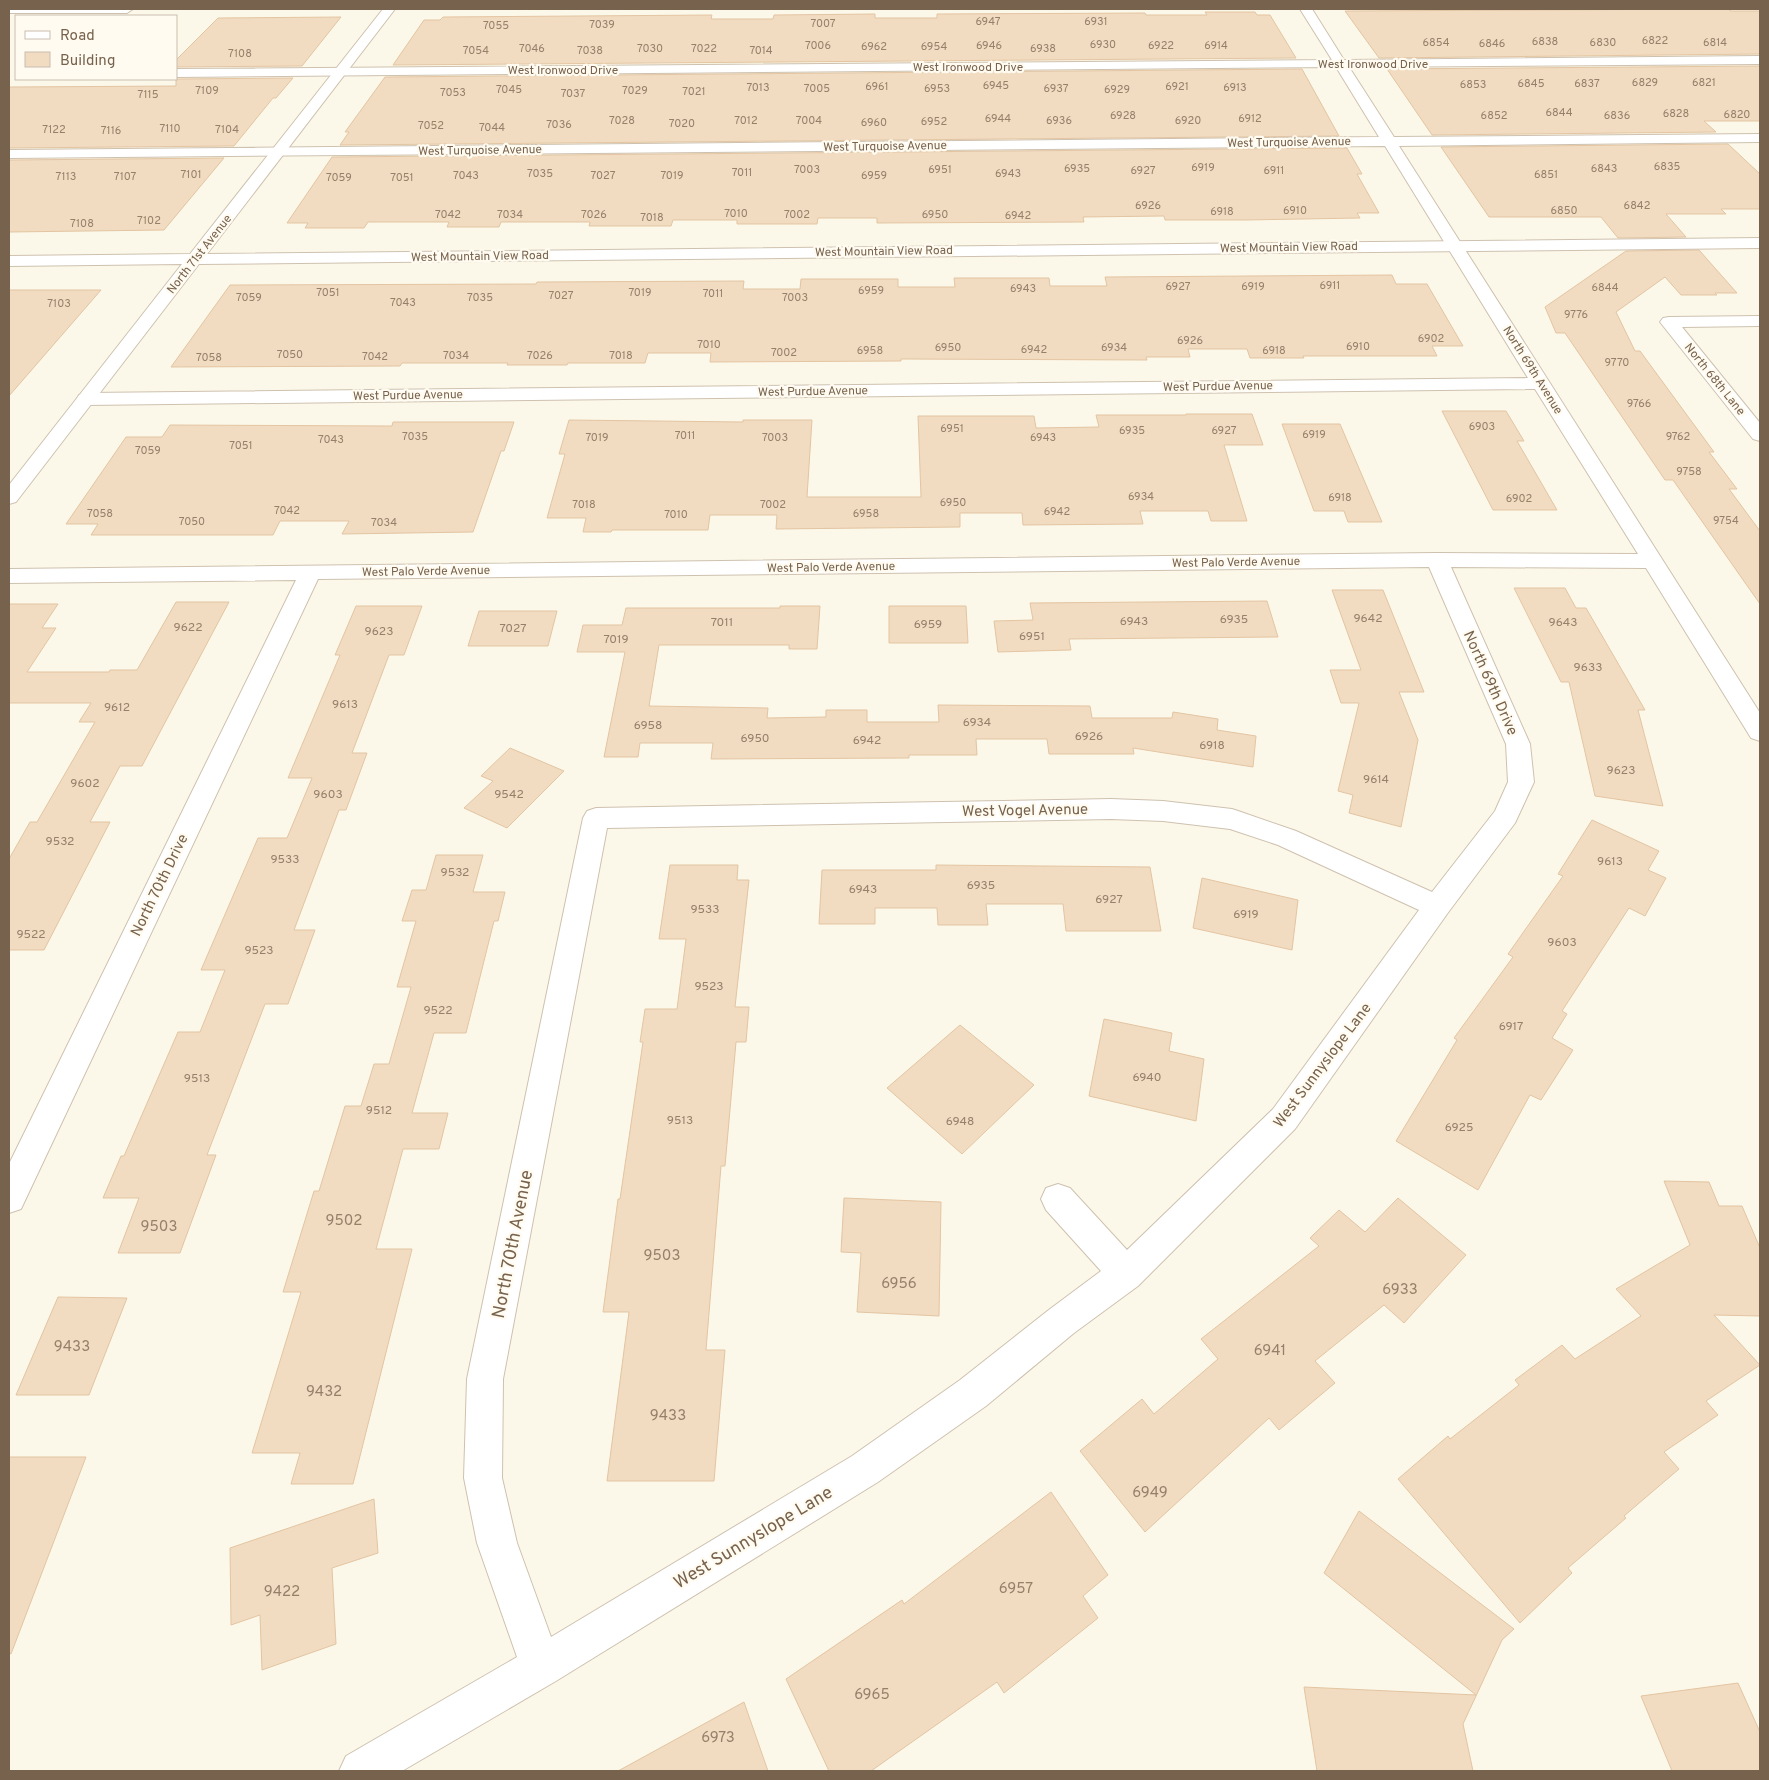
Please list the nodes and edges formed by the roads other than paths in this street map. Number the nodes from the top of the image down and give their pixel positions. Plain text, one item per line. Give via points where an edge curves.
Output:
1 (127, 9) edge
2 (389, 9) edge
3 (1306, 9) edge
4 (9, 10) edge
5 (1760, 60) edge
6 (1341, 64) junction
7 (340, 72) junction
8 (178, 73) edge
9 (1760, 138) edge
10 (1388, 142) junction
11 (279, 151) junction
12 (9, 154) edge
13 (1760, 243) edge
14 (1455, 246) junction
15 (194, 259) junction
16 (9, 261) edge
17 (1760, 321) edge
18 (1540, 383) junction
19 (86, 399) junction
20 (1760, 436) edge
21 (9, 498) edge
22 (1437, 560) junction
23 (1653, 561) junction
24 (310, 573) junction
25 (9, 576) edge
26 (1760, 732) edge
27 (596, 818) joint
28 (1437, 906) junction
29 (9, 1198) edge
30 (1058, 1199) dead end
31 (1126, 1274) junction
32 (541, 1666) junction
33 (361, 1771) edge

1 - 4 street
2 - 7 street, North 71st Avenue
3 - 6 street, North 69th Avenue
5 - 6 street, West Ironwood Drive
6 - 7 street, West Ironwood Drive
6 - 10 street, North 69th Avenue
7 - 8 street, West Ironwood Drive
7 - 11 street, North 71st Avenue
9 - 10 street, West Turquoise Avenue
10 - 11 street, West Turquoise Avenue
10 - 14 street, North 69th Avenue
11 - 12 street, West Turquoise Avenue
11 - 15 street, North 71st Avenue
13 - 14 street, West Mountain View Road
14 - 15 street, West Mountain View Road
14 - 18 street, North 69th Avenue
15 - 16 street, West Mountain View Road
15 - 19 street, North 71st Avenue
17 - 20 street, North 68th Lane via 1669,322
18 - 19 street, West Purdue Avenue
18 - 23 street, North 69th Avenue
19 - 21 street, North 71st Avenue
22 - 23 street, West Palo Verde Avenue
22 - 24 street, West Palo Verde Avenue
22 - 28 street, North 69th Drive via 1518,744 1521,782 1506,816
23 - 26 street, North 69th Avenue
24 - 25 street, West Palo Verde Avenue
24 - 29 street, North 70th Drive
27 - 28 street, West Vogel Avenue via 1111,809 1232,819 1287,838
27 - 32 street, North 70th Avenue via 485,1379 483,1478 497,1543
28 - 31 street, West Sunnyslope Lane via 1284,1119
30 - 31 street
31 - 32 street, West Sunnyslope Lane via 973,1393 865,1469
32 - 33 street, West Sunnyslope Lane

